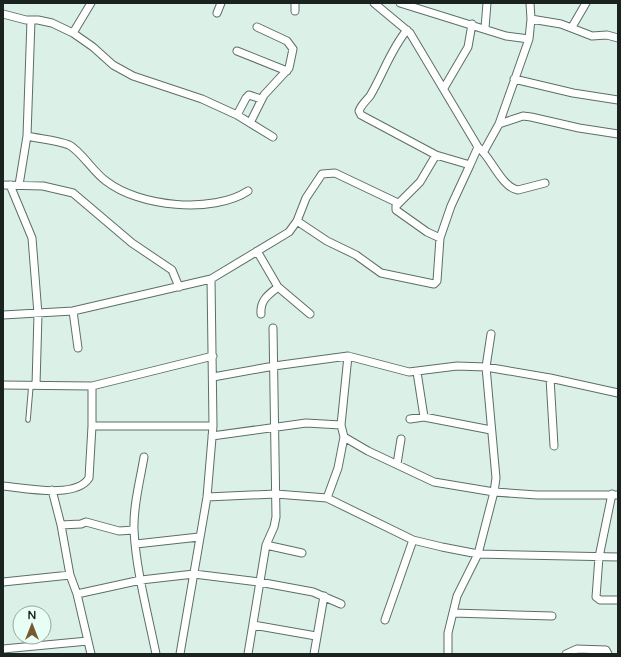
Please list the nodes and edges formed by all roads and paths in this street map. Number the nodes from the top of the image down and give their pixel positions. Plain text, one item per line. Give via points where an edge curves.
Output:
1 (91, 3) edge
2 (220, 3) edge
3 (295, 3) edge
4 (374, 3) edge
5 (400, 3) edge
6 (487, 3) edge
7 (530, 3) edge
8 (586, 3) edge
9 (295, 11) dead end
10 (217, 13) dead end
11 (3, 14) edge
12 (531, 18) junction
13 (31, 20) junction
14 (472, 24) junction
15 (257, 28) dead end
16 (485, 28) junction
17 (572, 28) junction
18 (407, 30) junction
19 (73, 33) junction
20 (618, 38) edge
21 (529, 39) junction
22 (236, 51) dead end
23 (287, 71) junction
24 (514, 79) junction
25 (444, 88) junction
26 (261, 99) junction
27 (618, 100) edge
28 (237, 115) junction
29 (250, 123) junction
30 (499, 124) junction
31 (618, 134) edge
32 (27, 136) junction
33 (273, 137) dead end
34 (481, 149) junction
35 (436, 155) junction
36 (470, 165) junction
37 (546, 183) dead end
38 (7, 185) edge
39 (19, 185) junction
40 (248, 191) dead end
41 (398, 203) junction
42 (297, 222) junction
43 (440, 238) junction
44 (257, 251) junction
45 (211, 279) junction
46 (178, 287) junction
47 (278, 287) junction
48 (73, 311) junction
49 (3, 314) edge
50 (38, 314) junction
51 (261, 314) dead end
52 (310, 314) dead end
53 (273, 328) dead end
54 (491, 334) dead end
55 (78, 348) dead end
56 (213, 356) junction
57 (348, 356) junction
58 (274, 366) junction
59 (486, 367) junction
60 (417, 372) junction
61 (213, 377) junction
62 (550, 378) junction
63 (3, 385) edge
64 (34, 385) junction
65 (92, 386) junction
66 (618, 393) edge
67 (424, 417) junction
68 (410, 419) dead end
69 (28, 420) dead end
70 (341, 425) junction
71 (92, 426) junction
72 (213, 426) junction
73 (276, 427) junction
74 (491, 430) junction
75 (212, 436) junction
76 (344, 437) junction
77 (401, 439) dead end
78 (554, 446) dead end
79 (144, 457) dead end
80 (397, 464) junction
81 (3, 486) edge
82 (52, 490) junction
83 (494, 492) junction
84 (276, 494) junction
85 (615, 495) edge
86 (207, 497) junction
87 (327, 498) junction
88 (61, 524) junction
89 (134, 530) junction
90 (199, 537) junction
91 (413, 540) junction
92 (136, 544) junction
93 (266, 545) junction
94 (302, 553) dead end
95 (478, 554) junction
96 (599, 557) junction
97 (618, 557) edge
98 (194, 574) junction
99 (70, 575) junction
100 (141, 580) junction
101 (3, 581) edge
102 (259, 582) junction
103 (77, 594) junction
104 (324, 596) junction
105 (618, 600) edge
106 (341, 604) dead end
107 (453, 613) junction
108 (552, 616) dead end
109 (385, 620) dead end
110 (253, 625) junction
111 (316, 636) junction
112 (88, 641) junction
113 (3, 649) edge
114 (91, 654) edge
115 (156, 654) edge
116 (180, 654) edge
117 (248, 654) edge
118 (314, 654) edge
119 (448, 654) edge
120 (566, 654) edge
121 (608, 654) edge

1 - 19 street
2 - 10 street
3 - 9 street
4 - 18 street
5 - 14 street
6 - 16 street
7 - 12 street
8 - 17 street
11 - 13 street
12 - 17 street
12 - 21 street
13 - 19 street via 52,23
13 - 32 street
14 - 16 street
14 - 25 street via 468,47
15 - 23 street via 292,45 294,49
16 - 21 street via 506,36
17 - 20 street via 592,36 607,35
18 - 25 street
18 - 35 street via 359,111 361,115
19 - 28 street via 93,46 113,65 133,76 202,99
21 - 24 street
22 - 23 street
23 - 26 street
24 - 27 street via 573,93
24 - 30 street
25 - 34 street
26 - 28 street via 249,95
26 - 29 street
28 - 29 street
29 - 33 street
30 - 31 street via 523,116
30 - 34 street
32 - 39 street
32 - 40 street via 69,145 107,182 129,194 150,201 195,205 227,201 238,198
34 - 36 street
34 - 37 street via 513,190
35 - 36 street
35 - 41 street via 420,182
36 - 43 street
38 - 39 street
38 - 50 street via 32,238
39 - 46 street via 43,186 73,193 132,243 172,270
41 - 42 street via 335,173 322,174 306,198
41 - 43 street via 396,210
42 - 43 street via 356,255 381,273 431,284 437,281
42 - 44 street via 289,232
44 - 45 street
44 - 47 street
45 - 46 street
45 - 56 street
46 - 48 street
47 - 51 street via 265,298
47 - 52 street
48 - 50 street
48 - 55 street
49 - 50 street
50 - 64 street
53 - 58 street
54 - 59 street
56 - 61 street
56 - 65 street
57 - 58 street
57 - 60 street
57 - 70 street
58 - 61 street
58 - 73 street
59 - 60 street via 457,366
59 - 62 street
59 - 74 street
60 - 67 street
61 - 72 street
62 - 66 street
62 - 78 street
63 - 64 street
64 - 65 street
64 - 69 lane
65 - 71 street
67 - 68 street
67 - 74 street
70 - 73 street via 306,423
70 - 76 street
71 - 72 street
71 - 82 street via 89,478 75,489
72 - 75 street
73 - 75 street
73 - 84 street
74 - 83 street via 496,478
75 - 86 street
76 - 80 street
76 - 87 street via 338,468
77 - 80 street
79 - 89 street via 135,507
80 - 83 street via 434,482
81 - 82 street
82 - 88 street
83 - 85 street via 537,496
83 - 95 street
84 - 86 street
84 - 87 street
84 - 93 street via 276,517
85 - 96 street
86 - 90 street
87 - 91 street
88 - 89 street via 86,522 120,531
88 - 99 street
89 - 92 street
90 - 92 street
90 - 98 street
91 - 95 street
91 - 109 street
92 - 100 street
93 - 94 street
93 - 102 street
95 - 96 street
95 - 107 street via 457,596
96 - 97 street
96 - 105 street via 596,597 600,600
98 - 100 street
98 - 102 street
98 - 116 street
99 - 101 street
99 - 103 street
100 - 103 street
100 - 115 street
102 - 104 street
102 - 110 street
103 - 112 street
104 - 106 street
104 - 111 street
107 - 108 street
107 - 119 street via 448,633
110 - 111 street
110 - 117 street
111 - 118 street
112 - 113 street
112 - 114 street
120 - 121 street via 577,649 606,650

